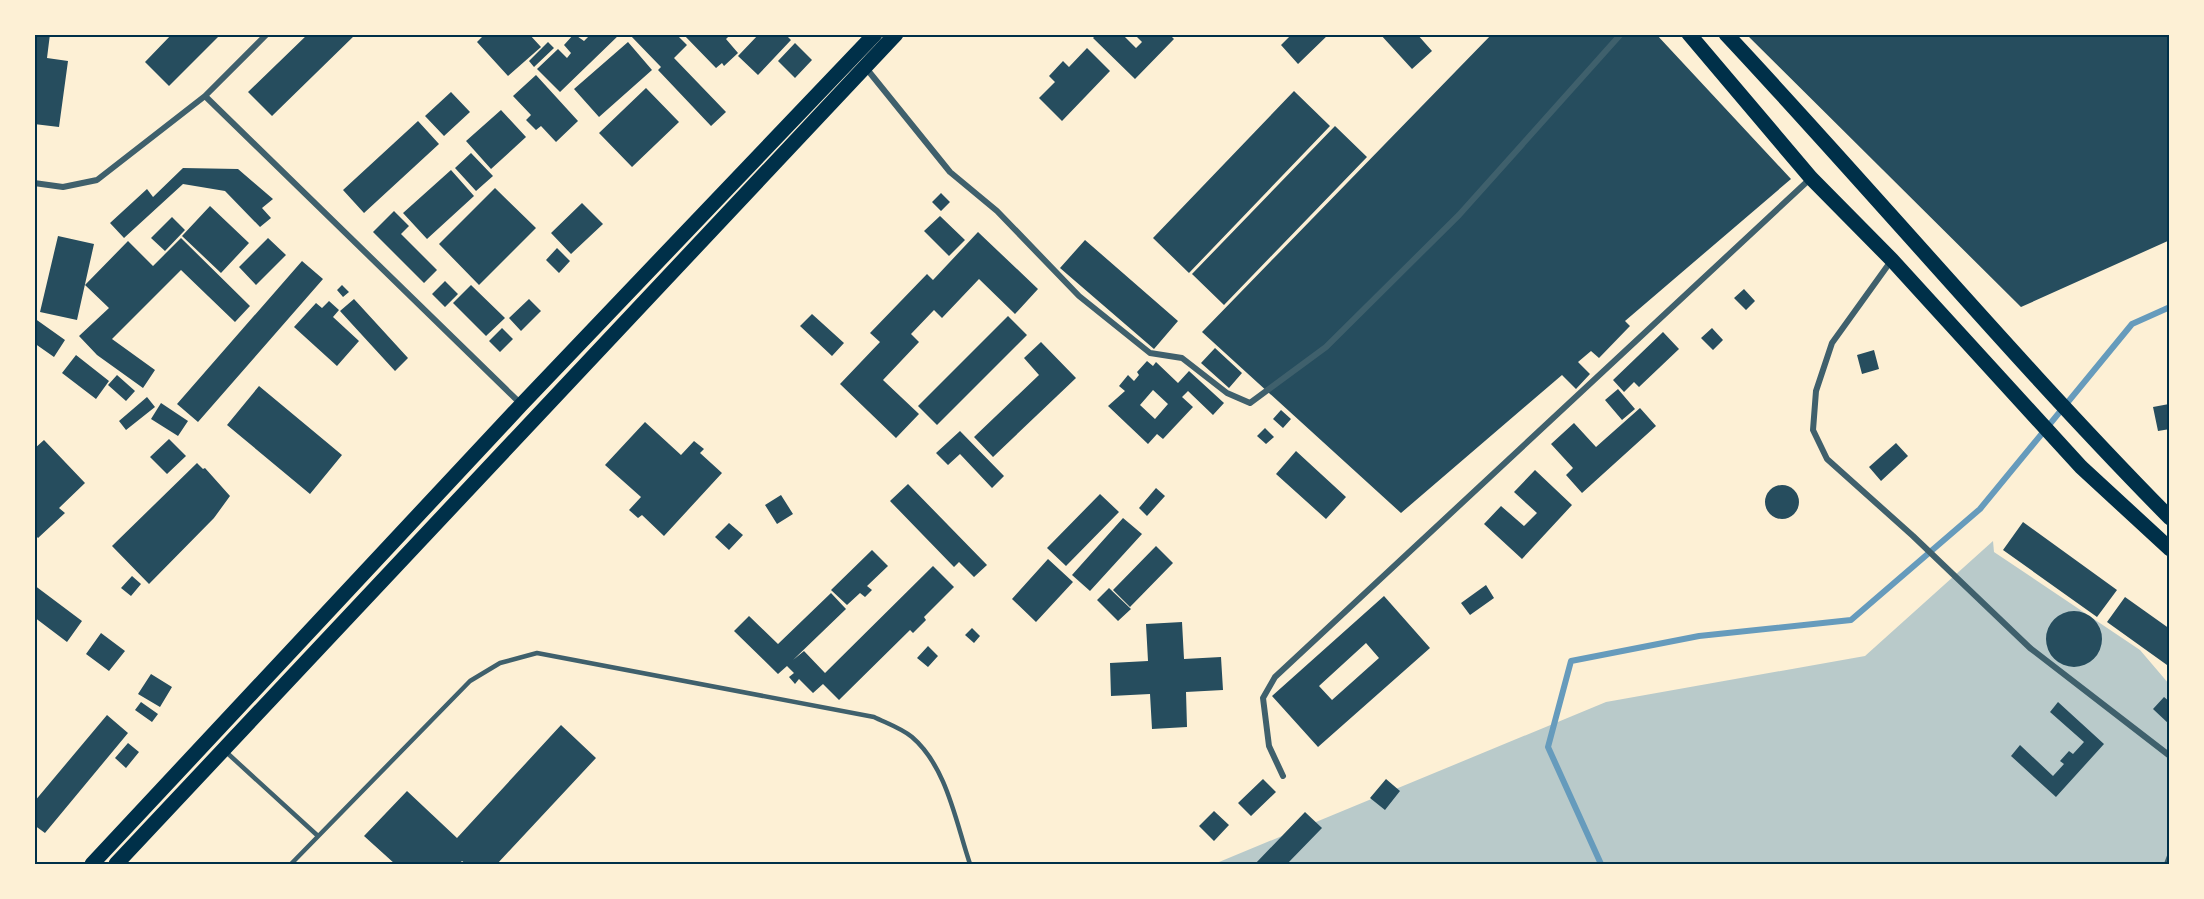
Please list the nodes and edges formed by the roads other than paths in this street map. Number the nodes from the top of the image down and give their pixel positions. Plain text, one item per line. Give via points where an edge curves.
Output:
1 (267, 34) edge
2 (875, 34) edge
3 (896, 34) edge
4 (1621, 34) edge
5 (1689, 34) edge
6 (1726, 34) edge
7 (865, 67) junction
8 (205, 96) junction
9 (1811, 178) junction
10 (34, 183) edge
11 (1892, 260) junction
12 (521, 405) junction
13 (2169, 518) edge
14 (2169, 549) edge
15 (225, 751) junction
16 (2169, 756) edge
17 (1283, 776) dead end
18 (318, 836) junction
19 (2169, 856) edge
20 (92, 864) edge
21 (116, 864) edge
22 (291, 864) edge
23 (970, 864) edge
24 (2167, 864) edge

1 - 8 street
2 - 12 main road
3 - 7 main road
4 - 7 street via 1434,240 1326,347 1250,403 1227,393 1182,358 1150,353 1078,296 997,211 950,172
5 - 9 main road
6 - 13 main road via 1969,306
7 - 15 main road
8 - 10 street via 97,180 63,187
8 - 12 street
9 - 11 main road
9 - 17 street via 1275,677 1263,698 1269,746
11 - 14 main road via 2081,467
11 - 16 street via 1832,343 1816,391 1813,430 1827,459 2030,648
12 - 20 main road
15 - 18 lane
15 - 21 main road
18 - 22 lane
18 - 23 lane via 470,681 500,663 537,653 874,717 911,736 928,755
19 - 24 street

